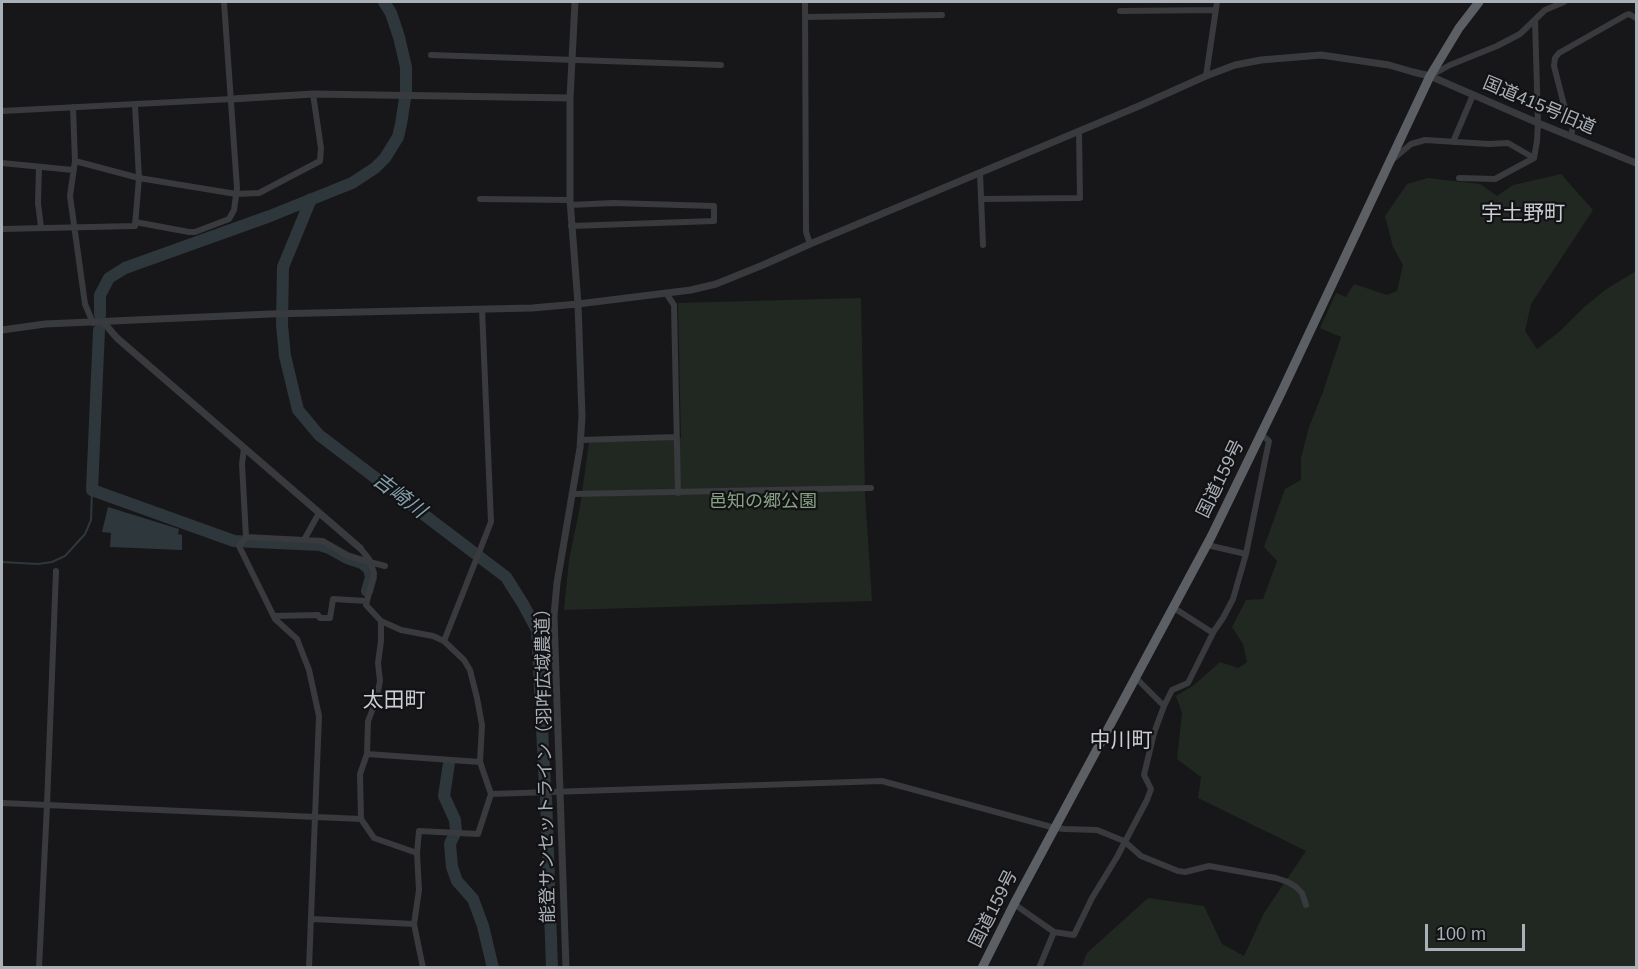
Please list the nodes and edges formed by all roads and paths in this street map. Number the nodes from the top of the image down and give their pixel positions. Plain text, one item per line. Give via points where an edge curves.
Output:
1 (224, 2) edge
2 (575, 2) edge
3 (805, 2) edge
4 (1190, 2) edge
5 (1217, 2) edge
6 (1479, 2) edge
7 (1564, 2) edge
8 (1190, 10) junction
9 (1216, 10) junction
10 (1120, 11) dead end
11 (942, 15) dead end
12 (805, 17) junction
13 (1636, 18) edge
14 (1535, 20) junction
15 (431, 55) dead end
16 (573, 60) junction
17 (721, 65) dead end
18 (1206, 76) junction
19 (1430, 76) junction
20 (314, 94) junction
21 (1473, 95) junction
22 (570, 98) junction
23 (232, 99) junction
24 (135, 105) junction
25 (73, 107) junction
26 (2, 111) edge
27 (1538, 123) junction
28 (1079, 131) junction
29 (1571, 136) junction
30 (1453, 142) junction
31 (1534, 158) junction
32 (75, 161) junction
33 (1389, 162) junction
34 (2, 163) edge
35 (1636, 163) edge
36 (39, 167) junction
37 (73, 170) junction
38 (980, 172) junction
39 (140, 178) junction
40 (1459, 178) dead end
41 (236, 194) junction
42 (480, 199) dead end
43 (981, 199) junction
44 (570, 202) junction
45 (135, 222) junction
46 (571, 226) junction
47 (41, 227) junction
48 (74, 227) junction
49 (2, 229) edge
50 (810, 244) junction
51 (983, 245) dead end
52 (666, 293) junction
53 (578, 304) junction
54 (482, 309) junction
55 (93, 323) junction
56 (104, 323) junction
57 (2, 330) edge
58 (1262, 435) junction
59 (676, 437) junction
60 (580, 440) junction
61 (244, 448) junction
62 (871, 488) dead end
63 (678, 493) junction
64 (573, 494) junction
65 (319, 513) junction
66 (243, 540) junction
67 (304, 540) junction
68 (1207, 545) junction
69 (360, 548) joint
70 (1246, 554) junction
71 (369, 562) junction
72 (385, 566) dead end
73 (56, 570) dead end
74 (367, 602) junction
75 (1174, 608) junction
76 (274, 616) junction
77 (381, 621) junction
78 (1213, 633) junction
79 (444, 641) junction
80 (1136, 678) junction
81 (1164, 706) junction
82 (367, 754) junction
83 (480, 762) junction
84 (561, 792) junction
85 (491, 794) junction
86 (2, 803) edge
87 (47, 806) junction
88 (315, 817) junction
89 (361, 819) junction
90 (1055, 828) junction
91 (1124, 841) junction
92 (417, 853) junction
93 (1014, 904) junction
94 (1306, 905) dead end
95 (312, 919) junction
96 (414, 924) junction
97 (1054, 932) junction
98 (39, 968) edge
99 (309, 968) edge
100 (423, 968) edge
101 (566, 968) edge
102 (982, 968) edge
103 (1039, 968) edge

1 - 23 street
2 - 16 street, 能登サンセットライン（羽咋広域農道）
3 - 12 street
4 - 8 street
5 - 9 street
6 - 19 highway, 国道159号
7 - 14 street via 1545,10
8 - 9 street
8 - 10 street
9 - 18 street
11 - 12 street
12 - 50 street via 806,232
13 - 29 street via 1626,15 1554,58 1564,105 1571,117
14 - 19 street via 1520,34
14 - 27 street
15 - 16 street
16 - 17 street
16 - 22 street, 能登サンセットライン（羽咋広域農道）
18 - 19 street, 国道415号旧道 via 1261,60 1321,55 1389,65
18 - 28 street, 国道415号旧道
19 - 21 street, 国道415号旧道
19 - 33 highway, 国道159号
20 - 22 street
20 - 23 street
20 - 41 street via 320,161 260,193
21 - 27 street, 国道415号旧道
21 - 30 street
22 - 44 street, 能登サンセットライン（羽咋広域農道）
23 - 24 street
23 - 41 street
24 - 25 street
24 - 39 street
25 - 26 street
25 - 32 street
27 - 29 street, 国道415号旧道
27 - 31 street
28 - 38 street, 国道415号旧道
28 - 43 street via 1080,198
29 - 35 street, 国道415号旧道
30 - 31 street via 1508,143
30 - 33 street via 1425,140 1411,144
31 - 40 street via 1495,179
32 - 37 street
32 - 39 street
33 - 58 highway, 国道159号
34 - 36 street
36 - 37 street
36 - 47 street
37 - 48 street via 70,196
38 - 43 street
38 - 50 street, 国道415号旧道
39 - 41 street
39 - 45 street
41 - 45 street via 229,219 195,232
42 - 44 street
43 - 51 street
44 - 46 street, 能登サンセットライン（羽咋広域農道）
44 - 46 street via 714,206 714,221
45 - 48 street via 135,226
46 - 53 street, 能登サンセットライン（羽咋広域農道）
47 - 48 street
47 - 49 street
48 - 55 street via 85,304
50 - 52 street, 国道415号旧道 via 716,284
52 - 53 street, 国道415号旧道
52 - 59 street via 674,305
53 - 54 street, 国道415号旧道
53 - 60 street, 能登サンセットライン（羽咋広域農道）
54 - 56 street, 国道415号旧道
54 - 79 street via 491,522
55 - 56 street, 国道415号旧道
55 - 57 street, 国道415号旧道
56 - 61 street
58 - 68 highway, 国道159号
58 - 70 street via 1269,441
59 - 60 street
59 - 63 street
60 - 64 street, 能登サンセットライン（羽咋広域農道）
61 - 65 street
61 - 66 street
62 - 63 street
63 - 64 street
64 - 84 street, 能登サンセットライン（羽咋広域農道） via 554,616
65 - 67 street
65 - 69 street
66 - 67 street
66 - 76 street via 239,546
67 - 71 street via 323,541 347,556
68 - 70 street
68 - 75 highway, 国道159号
69 - 71 street
70 - 78 street via 1233,599
71 - 72 street
71 - 74 street via 374,573
73 - 87 street
74 - 76 street via 333,599 330,618
74 - 77 street
75 - 78 street
75 - 80 highway, 国道159号
76 - 88 street via 297,639 309,670 319,716
77 - 79 street
77 - 82 street via 380,681 368,722
78 - 81 street via 1188,683 1172,690
79 - 83 street via 470,670 482,725
80 - 81 street
80 - 90 highway, 国道159号
81 - 91 street via 1144,775 1150,789 1147,800
82 - 83 street
82 - 89 street via 360,774
83 - 85 street
84 - 85 street
84 - 90 street via 882,781
84 - 101 street, 能登サンセットライン（羽咋広域農道）
85 - 92 street via 478,834 419,831
86 - 87 street
87 - 88 street
87 - 98 street
88 - 89 street
88 - 95 street
89 - 92 street via 374,838
90 - 91 street via 1097,830
90 - 93 highway, 国道159号
91 - 94 street via 1138,854 1178,871 1209,866 1288,882 1302,893
91 - 97 street via 1074,935
92 - 96 street via 419,890
93 - 97 street
93 - 102 highway, 国道159号
95 - 96 street
95 - 99 street
96 - 100 street
97 - 103 street

